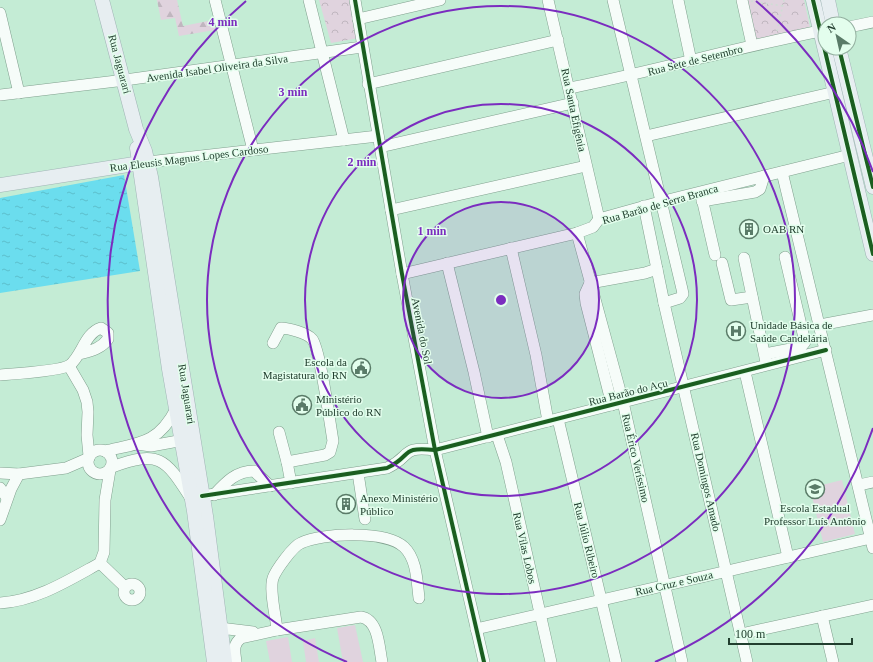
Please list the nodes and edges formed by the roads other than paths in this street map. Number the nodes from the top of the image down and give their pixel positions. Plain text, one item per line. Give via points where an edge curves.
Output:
1 (102, 0) edge
2 (215, 0) edge
3 (308, 0) edge
4 (355, 0) edge
5 (440, 0) edge
6 (548, 0) edge
7 (613, 0) edge
8 (678, 0) edge
9 (747, 0) edge
10 (813, 0) edge
11 (828, 0) edge
12 (416, 3) edge
13 (0, 13) edge
14 (831, 16) edge
15 (817, 18) edge
16 (358, 19) junction
17 (873, 22) edge
18 (857, 26) edge
19 (817, 32) edge
20 (558, 40) junction
21 (752, 45) junction
22 (362, 47) junction
23 (323, 53) junction
24 (826, 56) edge
25 (841, 56) edge
26 (691, 61) junction
27 (232, 65) junction
28 (631, 76) junction
29 (125, 80) junction
30 (368, 84) junction
31 (570, 88) junction
32 (835, 92) junction
33 (19, 93) junction
34 (0, 95) edge
35 (573, 103) junction
36 (646, 136) junction
37 (344, 140) junction
38 (379, 141) junction
39 (254, 150) junction
40 (850, 155) junction
41 (143, 162) junction
42 (586, 166) junction
43 (782, 172) junction
44 (0, 185) edge
45 (873, 187) edge
46 (701, 196) junction
47 (660, 202) junction
48 (644, 206) junction
49 (392, 210) junction
50 (864, 216) junction
51 (599, 219) junction
52 (577, 233) junction
53 (873, 234) edge
54 (511, 248) junction
55 (873, 254) edge
56 (785, 257) dead end
57 (744, 258) dead end
58 (447, 263) junction
59 (657, 269) junction
60 (402, 274) junction
61 (590, 283) junction
62 (752, 297) junction
63 (664, 303) junction
64 (873, 315) edge
65 (820, 326) junction
66 (273, 343) dead end
67 (826, 350) junction
68 (79, 354) dead end
69 (765, 354) junction
70 (69, 366) junction
71 (768, 366) junction
72 (745, 372) junction
73 (0, 375) edge
74 (684, 387) junction
75 (618, 404) junction
76 (176, 409) junction
77 (553, 420) junction
78 (279, 432) dead end
79 (493, 436) junction
80 (188, 440) junction
81 (135, 444) junction
82 (435, 450) junction
83 (95, 454) junction
84 (287, 462) junction
85 (66, 468) junction
86 (111, 468) junction
87 (0, 473) edge
88 (95, 473) junction
89 (358, 473) junction
90 (19, 474) junction
91 (873, 482) edge
92 (291, 483) junction
93 (270, 486) junction
94 (859, 486) junction
95 (0, 488) edge
96 (107, 490) junction
97 (203, 497) junction
98 (7, 498) junction
99 (365, 519) dead end
100 (0, 520) edge
101 (872, 543) edge
102 (788, 557) junction
103 (100, 563) junction
104 (726, 571) junction
105 (665, 585) junction
106 (125, 587) dead end
107 (419, 598) dead end
108 (602, 600) junction
109 (0, 603) edge
110 (873, 605) edge
111 (540, 614) junction
112 (822, 616) junction
113 (220, 628) junction
114 (476, 629) junction
115 (277, 630) junction
116 (248, 634) junction
117 (741, 634) junction
118 (214, 662) edge
119 (225, 662) edge
120 (236, 662) edge
121 (382, 662) edge
122 (484, 662) edge
123 (551, 662) edge
124 (616, 662) edge
125 (682, 662) edge
126 (747, 662) edge
127 (833, 662) edge

1 - 29 main road, Rua Jaguarari
2 - 27 street
3 - 23 street
4 - 16 street, Avenida do Sol
5 - 12 street
6 - 20 street, Rua Santa Efigênia
7 - 28 street
8 - 26 street
9 - 21 street
10 - 15 main road
11 - 14 main road
12 - 16 street
13 - 33 street
16 - 22 street, Avenida do Sol
17 - 18 street
19 - 21 street, Rua Sete de Setembro
20 - 30 street
20 - 31 street, Rua Santa Efigênia
21 - 26 street, Rua Sete de Setembro
22 - 23 street, Avenida Isabel Oliveira da Silva
22 - 30 street, Avenida do Sol
23 - 27 street, Avenida Isabel Oliveira da Silva
23 - 37 street
24 - 32 main road
25 - 45 main road
26 - 28 street, Rua Sete de Setembro
27 - 29 street, Avenida Isabel Oliveira da Silva
27 - 39 street
28 - 31 street, Rua Sete de Setembro
28 - 36 street
29 - 33 street, Avenida Isabel Oliveira da Silva
29 - 41 main road, Rua Jaguarari
30 - 38 street, Avenida do Sol
31 - 35 street, Rua Santa Efigênia
32 - 36 street
32 - 40 main road
33 - 34 street, Avenida Isabel Oliveira da Silva
35 - 38 street, Rua Eleusis Magnus Lopes Cardoso
35 - 42 street, Rua Santa Efigênia
36 - 47 street
37 - 38 street, Rua Eleusis Magnus Lopes Cardoso
37 - 39 street, Rua Eleusis Magnus Lopes Cardoso
38 - 49 street, Avenida do Sol
39 - 41 street, Rua Eleusis Magnus Lopes Cardoso
40 - 43 street, Rua Barão de Serra Branca
40 - 50 main road
41 - 44 main road, Rua Eleusis Magnus Lopes Cardoso
41 - 76 main road, Rua Jaguarari
41 - 80 main road, Rua Jaguarari via 168,277
42 - 49 street
42 - 51 street, Rua Santa Efigênia
43 - 46 street, Rua Barão de Serra Branca
43 - 65 street
46 - 47 street, Rua Barão de Serra Branca
46 - 62 street via 731,300
47 - 48 street, Rua Barão de Serra Branca
47 - 63 street via 683,294 676,301
48 - 51 street, Rua Barão de Serra Branca
48 - 59 street, Rua Domingos Amado
49 - 60 street, Avenida do Sol
50 - 53 main road via 869,231
50 - 55 main road
51 - 52 street, Rua Barão de Serra Branca via 593,227
52 - 54 street, Rua Barão de Serra Branca
52 - 61 street, Rua Érico Veríssimo
54 - 58 street, Rua Barão de Serra Branca
54 - 77 street, Rua Júlio Ribeiro
56 - 69 street via 805,342 801,347
57 - 62 street
58 - 60 street, Rua Barão de Serra Branca
58 - 79 street, Rua Vilas Lobos
59 - 61 street
59 - 63 street, Rua Domingos Amado
60 - 82 street, Avenida do Sol
61 - 75 street, Rua Érico Veríssimo
62 - 69 street
63 - 74 street, Rua Domingos Amado
64 - 65 street
65 - 67 street
66 - 84 street via 281,328 310,336 314,340 333,441 330,452 325,455
67 - 71 street, Rua Barão do Açu
67 - 94 street
68 - 70 street
69 - 71 street
70 - 73 street
70 - 83 street via 87,402 86,436
71 - 72 street, Rua Barão do Açu
72 - 74 street, Rua Barão do Açu
72 - 102 street
74 - 75 street, Rua Barão do Açu
74 - 104 street, Rua Domingos Amado
75 - 77 street, Rua Barão do Açu
75 - 105 street, Rua Érico Veríssimo
76 - 80 main road, Rua Jaguarari
76 - 81 street via 163,430
77 - 79 street, Rua Barão do Açu
77 - 108 street, Rua Júlio Ribeiro
78 - 84 street
79 - 82 street, Rua Barão do Açu
79 - 111 street, Rua Vilas Lobos via 506,462
80 - 81 street via 151,446
80 - 97 main road, Rua Jaguarari
81 - 83 street
82 - 89 street, Rua Barão do Açu via 410,450 391,466
82 - 114 street, Avenida do Sol
83 - 85 street
83 - 86 street via 112,459
83 - 88 street via 88,465
84 - 92 street
85 - 88 street
85 - 90 street
86 - 88 street
86 - 96 street
86 - 97 street via 142,459 158,460
87 - 90 street
88 - 96 street
89 - 92 street, Rua Barão do Açu
89 - 99 street
90 - 98 street
91 - 94 street
92 - 93 street, Rua Barão do Açu
93 - 97 street, Rua Barão do Açu
93 - 97 street via 254,470 246,470 234,475
94 - 101 street
95 - 98 street
96 - 103 street via 104,552
97 - 113 main road, Rua Jaguarari
97 - 118 main road, Rua Jaguarari
98 - 100 street
101 - 102 street, Rua Cruz e Souza
102 - 104 street, Rua Cruz e Souza
103 - 106 street
103 - 109 street via 45,592
104 - 105 street, Rua Cruz e Souza
104 - 117 street, Rua Domingos Amado
105 - 108 street, Rua Cruz e Souza
105 - 125 street, Rua Érico Veríssimo
107 - 115 street via 412,560 399,543 360,534 301,542 293,549 273,579
108 - 111 street, Rua Cruz e Souza
108 - 124 street, Rua Júlio Ribeiro
110 - 112 street
111 - 114 street, Rua Cruz e Souza
111 - 123 street, Rua Vilas Lobos
112 - 117 street
112 - 127 street
113 - 116 street
113 - 119 main road, Rua Jaguarari
114 - 122 street, Avenida do Sol
115 - 116 street
115 - 121 street via 366,618 375,630
116 - 120 street via 237,642 234,648
117 - 126 street, Rua Domingos Amado

